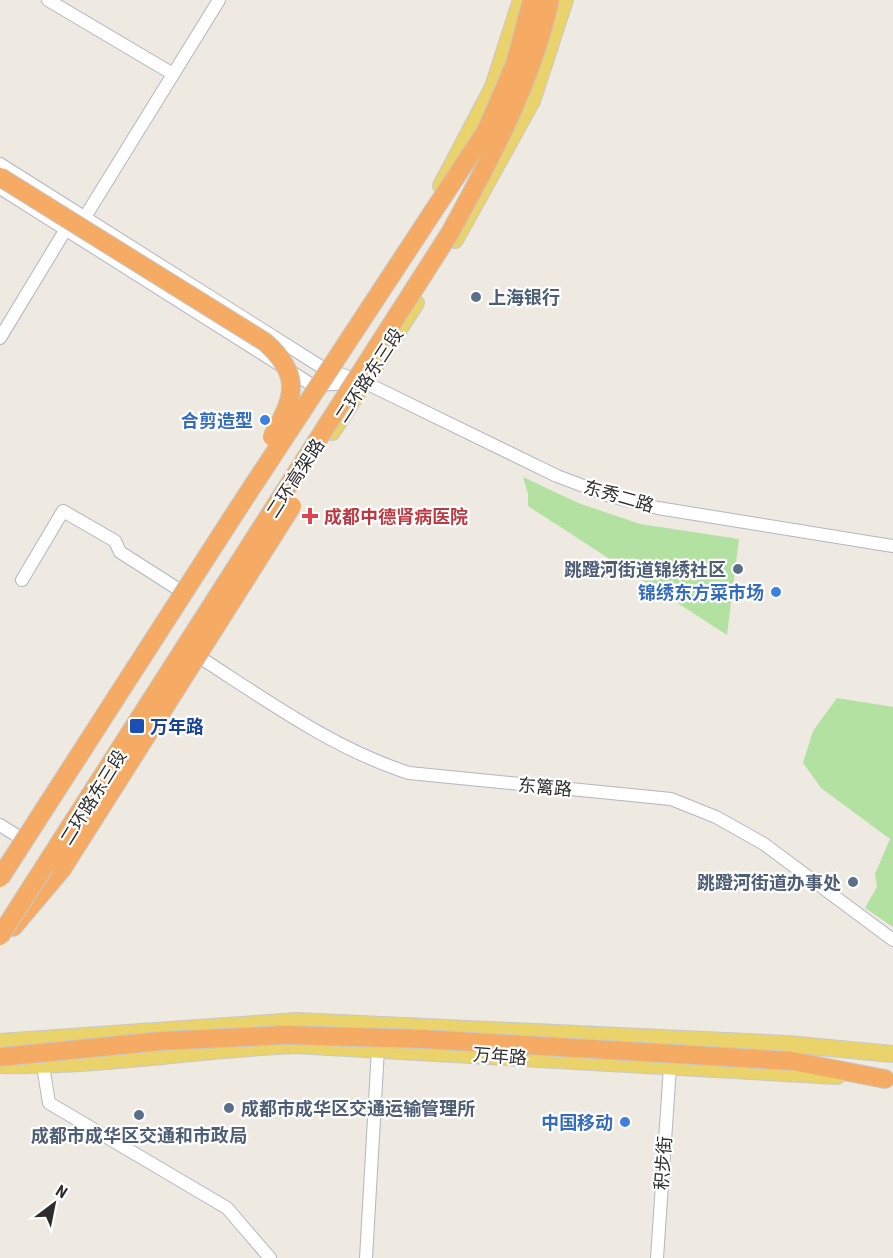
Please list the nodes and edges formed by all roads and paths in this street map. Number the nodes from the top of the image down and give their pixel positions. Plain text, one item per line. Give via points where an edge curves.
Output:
1 (48, 0) edge
2 (219, 0) edge
3 (521, 0) edge
4 (532, 0) edge
5 (550, 0) edge
6 (565, 0) edge
7 (173, 74) junction
8 (0, 164) edge
9 (0, 177) edge
10 (0, 188) edge
11 (85, 217) junction
12 (66, 229) junction
13 (0, 338) edge
14 (323, 368) junction
15 (366, 375) junction
16 (312, 385) junction
17 (237, 510) junction
18 (893, 546) edge
19 (22, 580) dead end
20 (181, 591) junction
21 (187, 649) junction
22 (0, 825) edge
23 (22, 839) junction
24 (0, 873) edge
25 (0, 878) edge
26 (1, 939) edge
27 (893, 940) edge
28 (448, 1026) junction
29 (0, 1042) edge
30 (378, 1049) junction
31 (447, 1053) junction
32 (893, 1054) edge
33 (0, 1057) edge
34 (0, 1065) edge
35 (43, 1066) junction
36 (670, 1067) junction
37 (889, 1079) edge
38 (270, 1258) edge
39 (366, 1258) edge
40 (657, 1258) edge

1 - 7 street
2 - 7 street
3 - 14 main road, 二环路东三段 via 503,61 481,115 441,186
4 - 17 highway, 二环高架路, bridge via 515,64 486,131
5 - 15 highway, 二环高架路, bridge via 507,128
6 - 15 main road, 二环路东三段 via 542,76 519,127 475,208
7 - 11 street
8 - 11 street, 东秀二路
9 - 17 highway, bridge via 265,342 281,356 292,387 288,410 256,465
10 - 12 street
11 - 14 street, 东秀二路
12 - 13 street
12 - 16 street
14 - 15 street, 东秀二路
14 - 16 main road, 二环路东三段
15 - 16 street
15 - 18 street, 东秀二路 via 557,476 610,496 658,508
15 - 21 main road, 二环路东三段
15 - 26 highway, 二环高架路, bridge
15 - 26 highway, bridge via 341,429 62,869
16 - 20 main road, 二环路东三段
17 - 25 highway, 二环高架路, bridge
19 - 20 street via 63,511 115,541 120,552
20 - 23 main road, 二环路东三段
21 - 26 main road, 二环路东三段
21 - 27 street, 东篱路 via 340,745 409,773 671,799 716,817 764,844
22 - 23 street
23 - 24 main road, 二环路东三段
28 - 29 main road, 万年路 via 297,1021
28 - 31 main road via 438,1028 431,1038 436,1049
28 - 32 main road, 万年路 via 788,1044
30 - 31 main road, 万年路
30 - 35 main road, 万年路 via 295,1045 219,1048
30 - 39 street
31 - 36 main road, 万年路
33 - 37 highway, bridge via 160,1041 285,1035 792,1061
34 - 35 main road, 万年路
35 - 38 street via 49,1103 227,1208
36 - 37 main road, 万年路
36 - 40 street, 积步街

